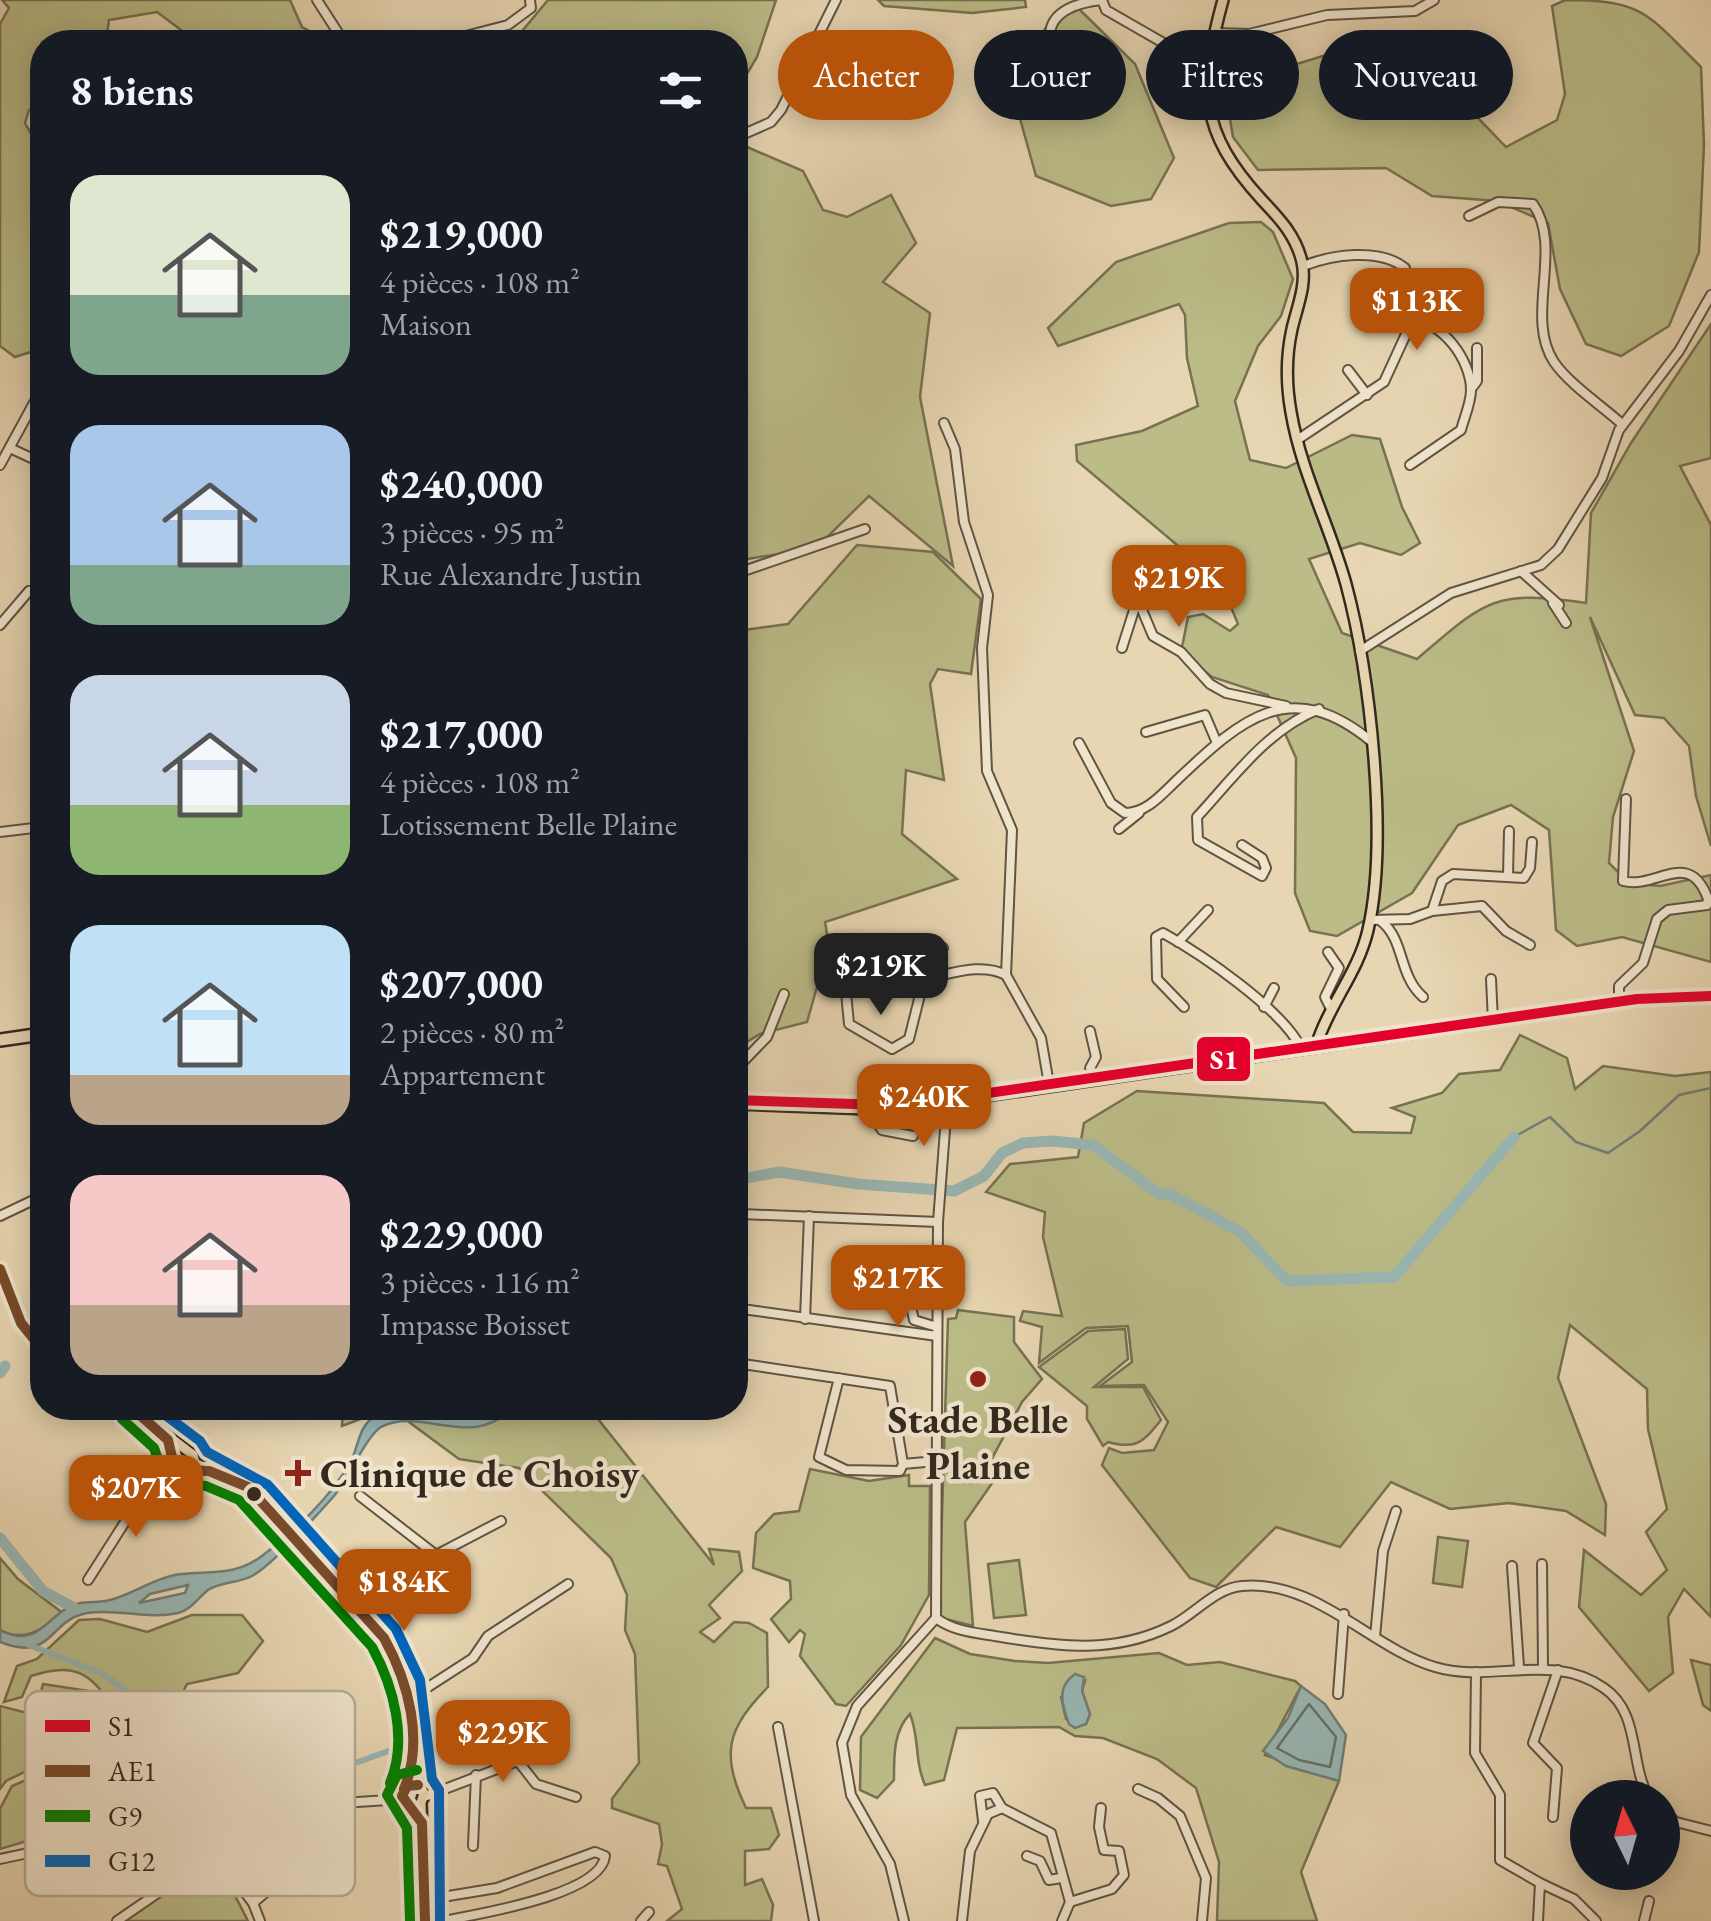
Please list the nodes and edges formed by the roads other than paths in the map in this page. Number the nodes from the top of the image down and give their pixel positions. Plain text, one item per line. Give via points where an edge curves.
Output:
1 (317, 0) edge
2 (530, 0) edge
3 (836, 0) edge
4 (1102, 0) edge
5 (1223, 0) edge
6 (1434, 0) edge
7 (336, 30) edge
8 (486, 30) edge
9 (1053, 30) edge
10 (1215, 30) edge
11 (1265, 30) edge
12 (1146, 33) edge
13 (1211, 120) edge
14 (748, 132) edge
15 (1468, 216) dead end
16 (1303, 266) junction
17 (1711, 295) edge
18 (1368, 298) dead end
19 (1477, 348) dead end
20 (1348, 370) dead end
21 (1471, 389) junction
22 (1367, 395) junction
23 (30, 412) edge
24 (944, 423) dead end
25 (1622, 424) junction
26 (1297, 440) junction
27 (12, 449) junction
28 (30, 457) edge
29 (0, 465) edge
30 (1410, 465) dead end
31 (864, 529) dead end
32 (748, 569) edge
33 (1521, 572) junction
34 (29, 591) dead end
35 (1566, 623) dead end
36 (0, 625) edge
37 (1122, 648) dead end
38 (1360, 650) junction
39 (1291, 707) junction
40 (1318, 709) junction
41 (1146, 732) dead end
42 (1079, 742) dead end
43 (1372, 742) junction
44 (1217, 743) junction
45 (1626, 799) dead end
46 (1143, 810) junction
47 (30, 828) edge
48 (1120, 829) dead end
49 (1510, 831) dead end
50 (0, 832) edge
51 (1532, 842) dead end
52 (1242, 845) dead end
53 (1508, 876) junction
54 (1208, 910) dead end
55 (1432, 911) junction
56 (1376, 920) junction
57 (1178, 942) junction
58 (1530, 945) dead end
59 (942, 948) dead end
60 (1328, 952) dead end
61 (843, 960) dead end
62 (1006, 975) junction
63 (924, 979) junction
64 (1491, 979) dead end
65 (1274, 988) dead end
66 (784, 994) dead end
67 (1711, 996) edge
68 (1423, 997) dead end
69 (1619, 1002) junction
70 (1184, 1007) dead end
71 (1264, 1007) junction
72 (1332, 1009) junction
73 (1493, 1021) junction
74 (30, 1031) edge
75 (1090, 1031) dead end
76 (0, 1032) edge
77 (30, 1033) edge
78 (0, 1040) edge
79 (1316, 1046) junction
80 (1300, 1048) junction
81 (748, 1057) edge
82 (1094, 1077) junction
83 (1048, 1084) junction
84 (1031, 1088) junction
85 (967, 1099) junction
86 (748, 1101) edge
87 (748, 1102) edge
88 (913, 1105) junction
89 (868, 1108) junction
90 (946, 1116) junction
91 (913, 1136) dead end
92 (30, 1202) edge
93 (748, 1214) edge
94 (0, 1216) edge
95 (809, 1216) junction
96 (938, 1222) junction
97 (908, 1264) dead end
98 (938, 1265) junction
99 (0, 1270) edge
100 (906, 1288) dead end
101 (748, 1310) edge
102 (912, 1317) junction
103 (805, 1319) junction
104 (937, 1332) junction
105 (908, 1334) junction
106 (30, 1335) edge
107 (748, 1365) edge
108 (839, 1378) junction
109 (146, 1420) edge
110 (168, 1440) junction
111 (186, 1450) junction
112 (936, 1461) junction
113 (903, 1464) junction
114 (179, 1468) junction
115 (360, 1496) dead end
116 (1396, 1511) dead end
117 (501, 1521) dead end
118 (436, 1556) junction
119 (1542, 1564) dead end
120 (1512, 1566) dead end
121 (88, 1580) dead end
122 (568, 1584) dead end
123 (1344, 1614) junction
124 (936, 1618) junction
125 (370, 1622) junction
126 (1376, 1637) junction
127 (1519, 1667) junction
128 (1542, 1668) junction
129 (1558, 1670) junction
130 (1476, 1672) junction
131 (1338, 1694) dead end
132 (408, 1700) junction
133 (778, 1727) dead end
134 (415, 1762) junction
135 (476, 1776) junction
136 (1644, 1780) edge
137 (418, 1785) junction
138 (1138, 1789) dead end
139 (405, 1797) junction
140 (576, 1797) dead end
141 (422, 1800) junction
142 (355, 1801) edge
143 (1002, 1808) junction
144 (1101, 1808) dead end
145 (1554, 1817) dead end
146 (984, 1820) junction
147 (1680, 1823) edge
148 (422, 1824) junction
149 (1711, 1831) edge
150 (473, 1846) dead end
151 (25, 1853) edge
152 (1027, 1856) dead end
153 (0, 1858) edge
154 (1061, 1878) junction
155 (1540, 1884) junction
156 (155, 1896) edge
157 (245, 1896) edge
158 (261, 1896) edge
159 (424, 1900) junction
160 (1649, 1901) dead end
161 (1070, 1902) junction
162 (252, 1903) junction
163 (650, 1912) dead end
164 (117, 1921) edge
165 (260, 1921) edge
166 (425, 1921) edge
167 (443, 1921) edge
168 (641, 1921) edge
169 (814, 1921) edge
170 (904, 1921) edge
171 (962, 1921) edge
172 (1062, 1921) edge
173 (1202, 1921) edge
174 (1538, 1921) edge
175 (1596, 1921) edge
176 (1644, 1921) edge

1 - 7 street
2 - 8 street via 531,8 516,22
3 - 14 street via 781,110
4 - 9 street via 1060,15
4 - 12 street via 1106,10
5 - 10 main road
6 - 11 street via 1416,11 1327,14
13 - 16 main road via 1237,174 1286,226
15 - 25 street via 1498,202 1533,204 1541,224 1544,329 1552,358
16 - 18 street via 1348,254 1404,268 1406,284
16 - 26 main road via 1287,364
17 - 25 street via 1668,368
19 - 21 street
20 - 22 street
21 - 22 street via 1454,345 1434,327 1412,322 1384,382
21 - 30 street via 1460,430
22 - 26 street
23 - 27 street
24 - 62 street via 955,449 964,522 988,596 982,648 987,771 1012,830
25 - 33 street via 1602,478 1570,533 1541,565
26 - 38 main road via 1346,585
27 - 28 street
27 - 29 street
31 - 32 street
33 - 35 street via 1556,604
33 - 38 street via 1451,593
34 - 36 street
37 - 39 street via 1140,606 1153,636 1180,652 1210,684 1226,694
38 - 43 main road
39 - 40 street
39 - 44 street
40 - 43 street
40 - 52 street via 1270,738 1196,817 1198,840 1262,876 1262,858
41 - 44 street via 1206,714
42 - 46 street via 1117,810
43 - 56 main road
44 - 46 street
45 - 69 street via 1622,881 1645,882 1675,870 1688,874 1708,898 1707,905 1668,910 1657,919 1643,963 1619,986
46 - 48 street
47 - 50 street
49 - 53 street
51 - 53 street via 1527,874
53 - 55 street via 1453,874 1442,881
54 - 57 street
55 - 56 street
55 - 58 street via 1482,906
56 - 68 street via 1395,934 1400,966
56 - 72 main road
57 - 70 street via 1156,937 1157,979
57 - 71 street
59 - 63 street via 920,970
60 - 72 street via 1340,968 1325,998
61 - 63 street via 849,1024 892,1049 909,1039
62 - 63 street via 994,968
62 - 83 street via 1042,1038
64 - 73 street
65 - 71 street
66 - 81 street via 767,1037
67 - 69 highway
69 - 73 highway
71 - 80 street
72 - 79 main road
73 - 79 highway via 1467,1018
74 - 76 highway
75 - 82 street
77 - 78 highway
79 - 80 highway
80 - 82 highway
82 - 83 highway
83 - 84 highway
84 - 85 highway
84 - 86 highway via 884,1105
85 - 88 highway
85 - 90 highway via 949,1105
87 - 89 highway
88 - 89 highway
88 - 90 highway via 940,1105
89 - 91 street via 882,1130
90 - 96 street
92 - 94 street
93 - 95 street
95 - 96 street
95 - 103 street
96 - 98 street
97 - 98 street
98 - 104 street
99 - 106 main road
100 - 102 street
101 - 103 street
102 - 104 street
102 - 105 street
103 - 105 street
104 - 105 street
104 - 112 street
107 - 108 street
108 - 113 street via 890,1386
108 - 113 street via 818,1457 846,1470 900,1471
109 - 110 main road
110 - 111 main road
110 - 114 main road
111 - 114 main road
111 - 114 main road
112 - 113 street
112 - 124 street
114 - 121 street via 146,1489
114 - 125 main road via 248,1487
115 - 118 street
116 - 126 street via 1383,1550
117 - 118 street
118 - 125 street
119 - 128 street
120 - 127 street
122 - 132 street
123 - 124 street via 1244,1585 1225,1589 1200,1610 1131,1643 1069,1648 948,1627
123 - 126 street
123 - 131 street
124 - 170 street via 857,1706 842,1743 851,1794 890,1864
125 - 132 main road via 395,1656
126 - 130 street via 1424,1664
127 - 128 street
127 - 130 street
128 - 129 street
129 - 136 street via 1594,1681 1619,1703
129 - 145 street via 1533,1743 1557,1768
130 - 155 street via 1475,1753 1500,1794 1500,1860
132 - 134 main road
133 - 169 street
134 - 137 main road
134 - 139 main road
135 - 140 street via 518,1761 536,1784
135 - 141 street
135 - 150 street
137 - 139 main road
137 - 141 main road
138 - 173 street via 1180,1816 1206,1878
139 - 141 main road
139 - 142 street
139 - 148 main road
141 - 148 main road
143 - 146 street
143 - 146 street via 993,1793 980,1796
143 - 154 street via 1051,1833
144 - 161 street via 1104,1850 1119,1851 1124,1875 1108,1891
146 - 171 street via 968,1860
147 - 149 street
148 - 159 main road
151 - 153 street
152 - 154 street via 1040,1861 1048,1880
154 - 161 street
155 - 174 street
155 - 175 street via 1574,1899
156 - 164 street
157 - 162 street
158 - 162 street
159 - 166 main road
159 - 167 street via 456,1898 595,1852 605,1856 601,1868 558,1895
160 - 176 street
161 - 172 street
162 - 165 street
163 - 168 street

